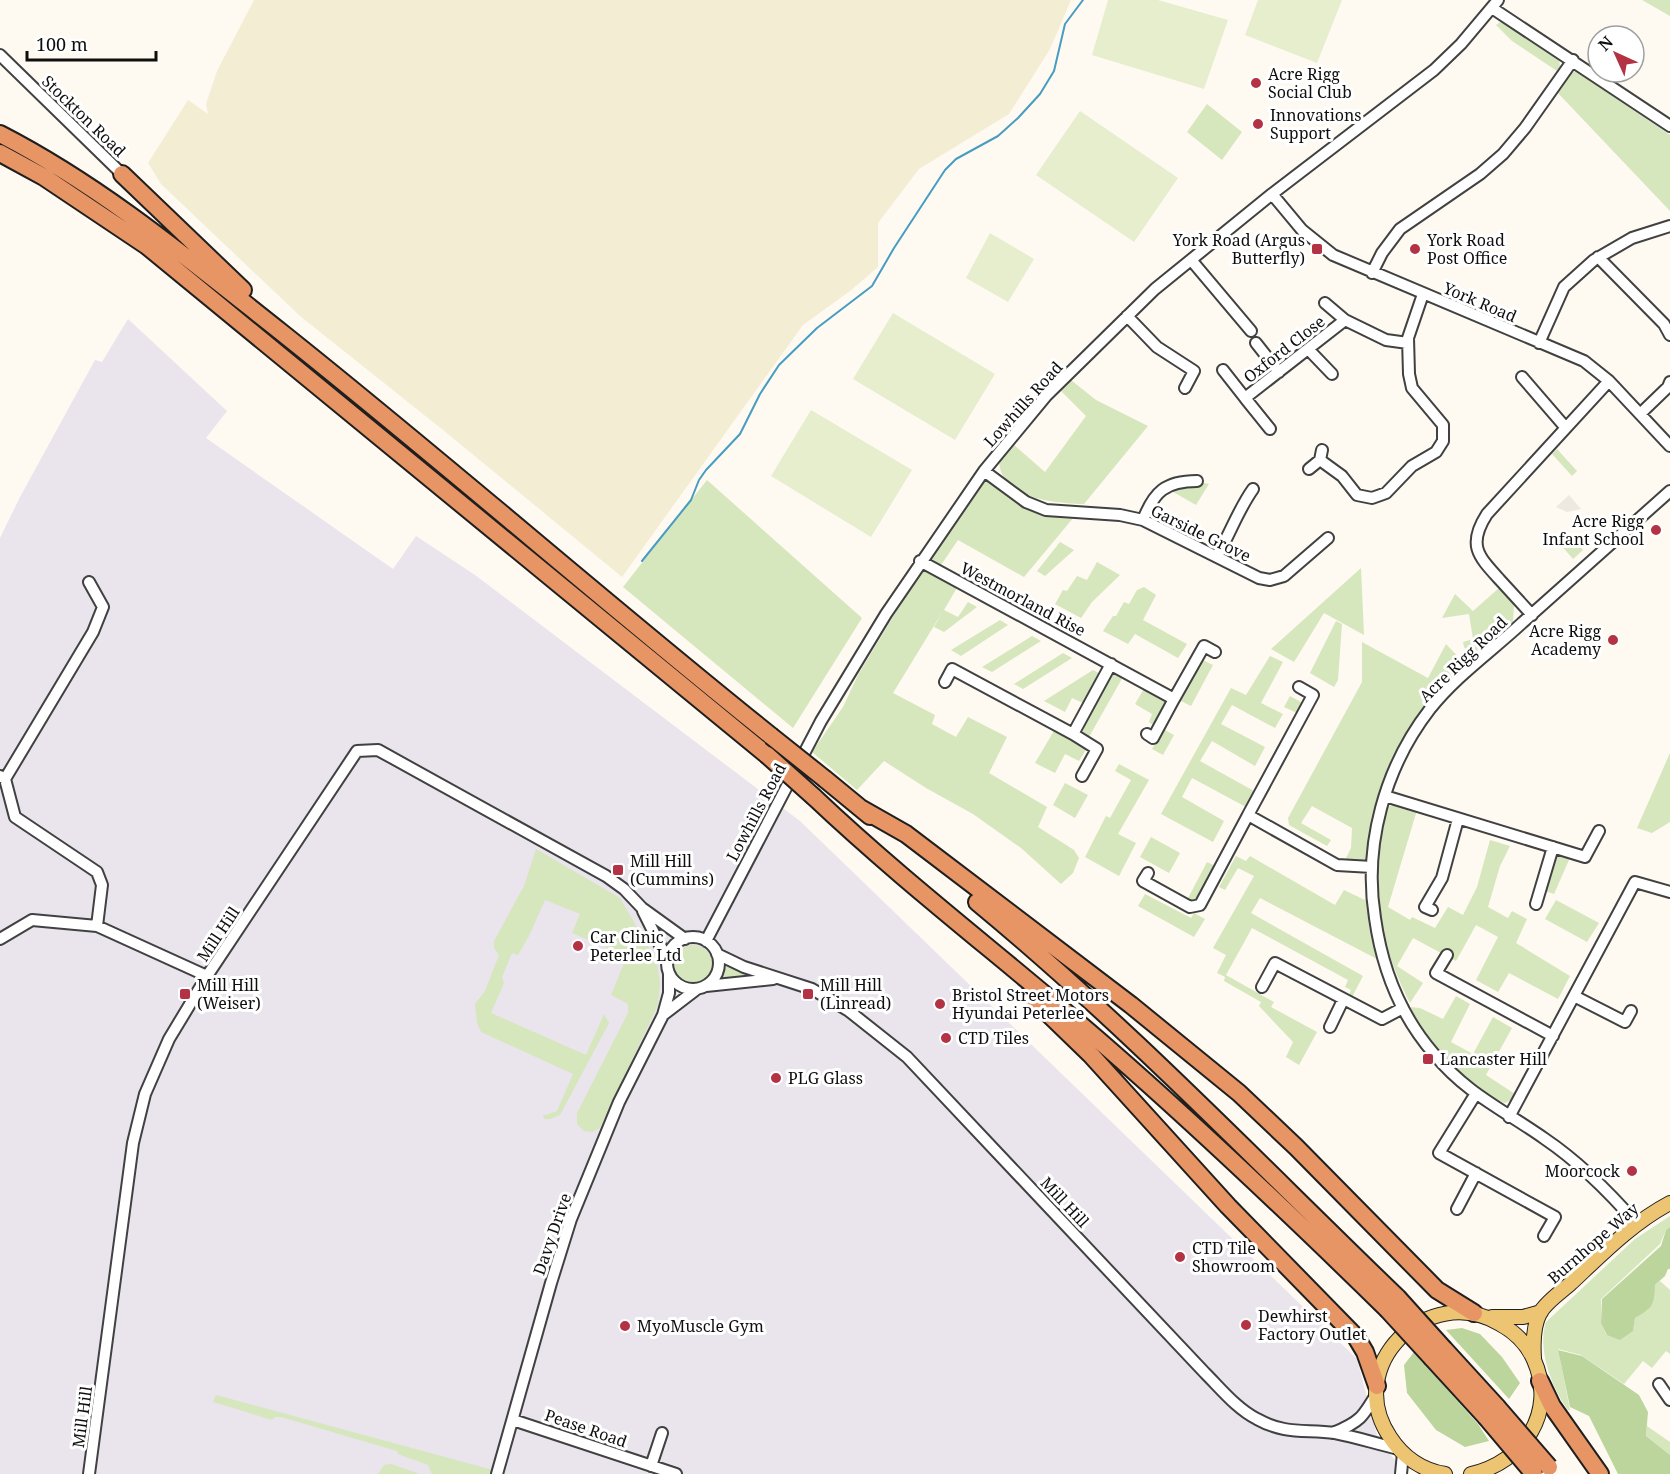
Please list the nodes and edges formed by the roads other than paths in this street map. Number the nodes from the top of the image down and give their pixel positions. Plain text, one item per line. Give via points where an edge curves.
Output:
1 (1495, 4) edge
2 (0, 55) edge
3 (1573, 60) junction
4 (1670, 126) edge
5 (0, 134) edge
6 (0, 153) edge
7 (122, 174) joint
8 (1272, 194) junction
9 (1670, 226) edge
10 (1598, 257) junction
11 (1192, 261) junction
12 (1372, 273) junction
13 (1423, 294) junction
14 (1325, 303) dead end
15 (1127, 316) junction
16 (1345, 320) junction
17 (1251, 331) dead end
18 (1670, 335) edge
19 (1256, 343) dead end
20 (1408, 343) junction
21 (1539, 343) junction
22 (1308, 349) junction
23 (329, 370) junction
24 (1223, 370) dead end
25 (1279, 372) junction
26 (1332, 375) dead end
27 (1522, 377) dead end
28 (1609, 381) junction
29 (1670, 382) edge
30 (1185, 388) dead end
31 (1245, 398) junction
32 (1640, 414) junction
33 (1566, 428) junction
34 (1270, 429) dead end
35 (1670, 446) edge
36 (1309, 469) dead end
37 (984, 471) junction
38 (1197, 481) dead end
39 (1253, 489) dead end
40 (1670, 491) edge
41 (1143, 520) junction
42 (1328, 538) dead end
43 (1216, 556) junction
44 (921, 561) junction
45 (89, 582) dead end
46 (1532, 615) junction
47 (1215, 652) dead end
48 (1112, 664) junction
49 (945, 682) dead end
50 (1299, 687) dead end
51 (1174, 699) junction
52 (1073, 734) junction
53 (1147, 734) dead end
54 (1082, 776) dead end
55 (2, 778) edge
56 (1385, 796) junction
57 (862, 809) junction
58 (1248, 815) junction
59 (1458, 819) junction
60 (1599, 831) dead end
61 (1553, 847) junction
62 (1372, 867) junction
63 (1148, 873) dead end
64 (1670, 892) edge
65 (930, 900) junction
66 (1536, 904) dead end
67 (642, 908) junction
68 (1432, 910) dead end
69 (97, 926) junction
70 (0, 939) edge
71 (685, 939) junction
72 (706, 941) junction
73 (717, 954) junction
74 (1447, 955) dead end
75 (667, 959) junction
76 (669, 974) junction
77 (207, 976) junction
78 (776, 978) junction
79 (701, 987) junction
80 (1262, 987) dead end
81 (1574, 996) junction
82 (1343, 1000) junction
83 (1403, 1008) junction
84 (1631, 1011) dead end
85 (663, 1015) junction
86 (1330, 1027) dead end
87 (1552, 1036) junction
88 (1475, 1095) junction
89 (1509, 1117) junction
90 (1476, 1173) junction
91 (1670, 1203) edge
92 (1457, 1209) dead end
93 (1637, 1224) junction
94 (1544, 1236) dead end
95 (1392, 1304) junction
96 (1540, 1312) junction
97 (1482, 1315) junction
98 (1535, 1363) junction
99 (1540, 1381) junction
100 (1659, 1384) dead end
101 (1377, 1389) junction
102 (1670, 1400) edge
103 (513, 1420) junction
104 (662, 1433) dead end
105 (1333, 1433) junction
106 (1401, 1451) junction
107 (651, 1466) junction
108 (1546, 1472) edge
109 (89, 1474) edge
110 (497, 1474) edge
111 (676, 1474) edge
112 (1401, 1474) edge
113 (1445, 1474) edge
114 (1471, 1474) edge
115 (1600, 1474) edge

1 - 3 street
1 - 8 street, Lowhills Road via 1434,70
2 - 7 street, Stockton Road
3 - 4 street
3 - 12 street via 1503,154 1400,229
5 - 23 highway via 128,213
6 - 65 highway, bridge via 44,177 147,246 767,755
7 - 23 highway
8 - 11 street, Lowhills Road
8 - 12 street, York Road via 1302,230 1333,255
9 - 10 street via 1632,238
10 - 18 street via 1664,324
10 - 21 street via 1564,286
11 - 15 street, Lowhills Road
11 - 17 street
12 - 13 street, York Road
13 - 20 street
13 - 21 street, York Road
14 - 16 street
15 - 30 street via 1157,347 1194,370
15 - 37 street, Lowhills Road via 1046,396
16 - 20 street, Oxford Close via 1386,340
16 - 22 street, Oxford Close
19 - 25 street
20 - 36 street via 1412,388 1443,425 1443,441 1436,452 1413,466 1386,493 1372,498 1357,495 1321,455
21 - 28 street, York Road via 1584,361
22 - 25 street, Oxford Close
22 - 26 street
23 - 57 highway, bridge via 664,650
24 - 31 street, Oxford Close
25 - 31 street, Oxford Close
27 - 33 street
28 - 32 street, York Road
28 - 33 street
29 - 32 street
31 - 34 street
32 - 35 street, York Road
33 - 46 street via 1478,527 1476,544 1480,558
37 - 41 street, Garside Grove via 1026,502 1046,510
37 - 44 street, Lowhills Road
38 - 41 street via 1179,481 1161,490
39 - 43 street
40 - 46 street, Acre Rigg Road
41 - 43 street, Garside Grove
42 - 43 street, Garside Grove via 1284,576 1270,580
44 - 48 street, Westmorland Rise
44 - 72 street, Lowhills Road via 821,721
45 - 55 street via 103,606 93,632
46 - 56 street, Acre Rigg Road via 1431,708 1412,735
47 - 51 street via 1204,646
48 - 51 street, Westmorland Rise
48 - 52 street
49 - 52 street via 952,669
50 - 58 street via 1313,695
51 - 53 street via 1153,738
52 - 54 street via 1097,749
55 - 69 street via 15,817 97,872 102,885
56 - 59 street
56 - 62 street, Acre Rigg Road
57 - 95 highway via 979,904 1195,1099
57 - 97 highway via 906,834 1179,1042 1288,1140 1437,1290
58 - 62 street via 1337,865
58 - 63 street via 1200,905 1190,907 1143,881
59 - 61 street
59 - 68 street via 1442,878 1425,907
60 - 61 street via 1584,857
61 - 66 street
62 - 83 street, Acre Rigg Road via 1380,949
64 - 81 street via 1635,882
65 - 95 highway via 1172,1105
65 - 101 highway via 961,935 1091,1055 1228,1206 1356,1337
67 - 71 street, Mill Hill
67 - 75 street, Mill Hill
67 - 77 street, Mill Hill via 624,889 586,865 378,750 357,751
69 - 70 street via 32,920
69 - 77 street
71 - 72 street
71 - 75 street via 674,945
72 - 73 street
73 - 78 street, Mill Hill
73 - 79 street via 717,972
74 - 87 street via 1436,973
75 - 76 street
76 - 79 street via 680,986
76 - 85 street, Davy Drive
77 - 109 street, Mill Hill via 169,1039 145,1094 133,1143
78 - 79 street, Mill Hill
78 - 105 street, Mill Hill via 812,989 849,1011 907,1057 1242,1410 1279,1429
79 - 85 street, Davy Drive
80 - 82 street via 1275,963
81 - 84 street via 1625,1022
81 - 87 street
82 - 83 street via 1382,1019
82 - 86 street
83 - 88 street, Acre Rigg Road via 1434,1055
85 - 103 street, Davy Drive via 619,1102 571,1219
87 - 89 street
88 - 89 street, Acre Rigg Road
88 - 90 street via 1439,1153
89 - 93 street, Acre Rigg Road via 1568,1157
90 - 92 street
90 - 94 street via 1555,1217
91 - 93 main road, Burnhope Way
93 - 96 main road, Burnhope Way
95 - 108 highway, bridge
96 - 97 main road via 1523,1317
96 - 98 main road via 1533,1345
97 - 98 main road via 1517,1336
97 - 101 main road via 1438,1314 1406,1331 1386,1357
98 - 99 main road
99 - 114 main road via 1540,1408 1527,1439 1501,1464
99 - 115 highway via 1552,1406
100 - 102 street
101 - 105 street, Mill Hill via 1361,1418
101 - 106 main road via 1383,1424
103 - 107 street, Pease Road
103 - 110 street, Davy Drive
104 - 107 street
105 - 106 street, Mill Hill
106 - 112 street
106 - 113 main road via 1425,1468
107 - 111 street, Pease Road

